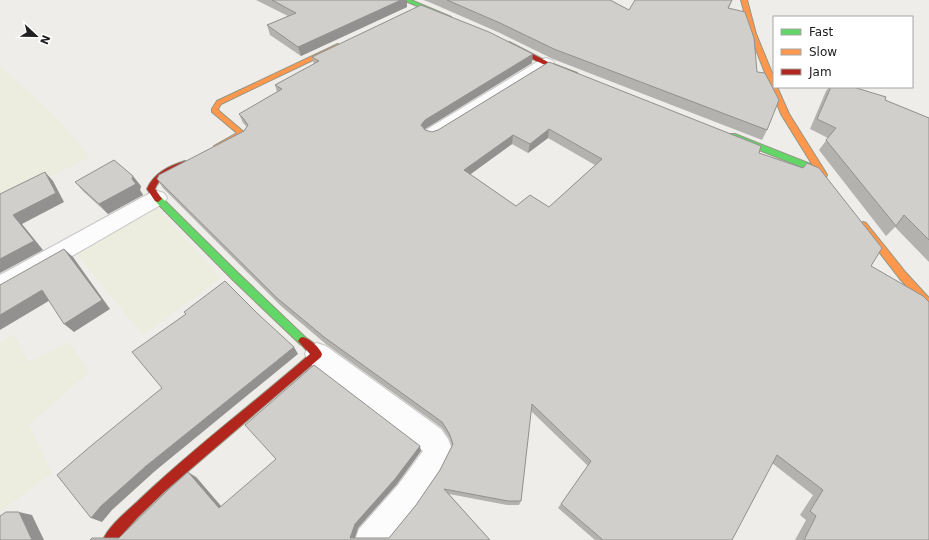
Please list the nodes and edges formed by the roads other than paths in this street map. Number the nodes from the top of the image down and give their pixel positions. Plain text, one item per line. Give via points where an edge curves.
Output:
1 (406, 0) edge
2 (744, 0) edge
3 (423, 6) junction
4 (409, 13) edge
5 (459, 22) edge
6 (501, 41) edge
7 (345, 43) edge
8 (546, 63) junction
9 (581, 76) edge
10 (773, 84) edge
11 (774, 88) edge
12 (726, 133) edge
13 (432, 134) edge
14 (210, 151) edge
15 (190, 161) edge
16 (820, 171) junction
17 (830, 183) edge
18 (158, 198) junction
19 (858, 219) edge
20 (0, 286) edge
21 (929, 304) edge
22 (317, 354) junction
23 (109, 540) edge
24 (370, 540) edge

1 - 3 street
2 - 10 street via 753,34
3 - 4 street
3 - 5 street
6 - 8 street
7 - 14 street via 219,103 216,112 241,133 237,138
8 - 9 street
8 - 13 street
11 - 16 street via 785,114
12 - 16 street
15 - 18 street via 154,181 151,189
16 - 17 street
18 - 20 street
18 - 22 street via 272,314
19 - 21 street via 903,276
22 - 23 street via 274,394 166,482
22 - 24 street via 431,439 438,449 435,458 416,485

